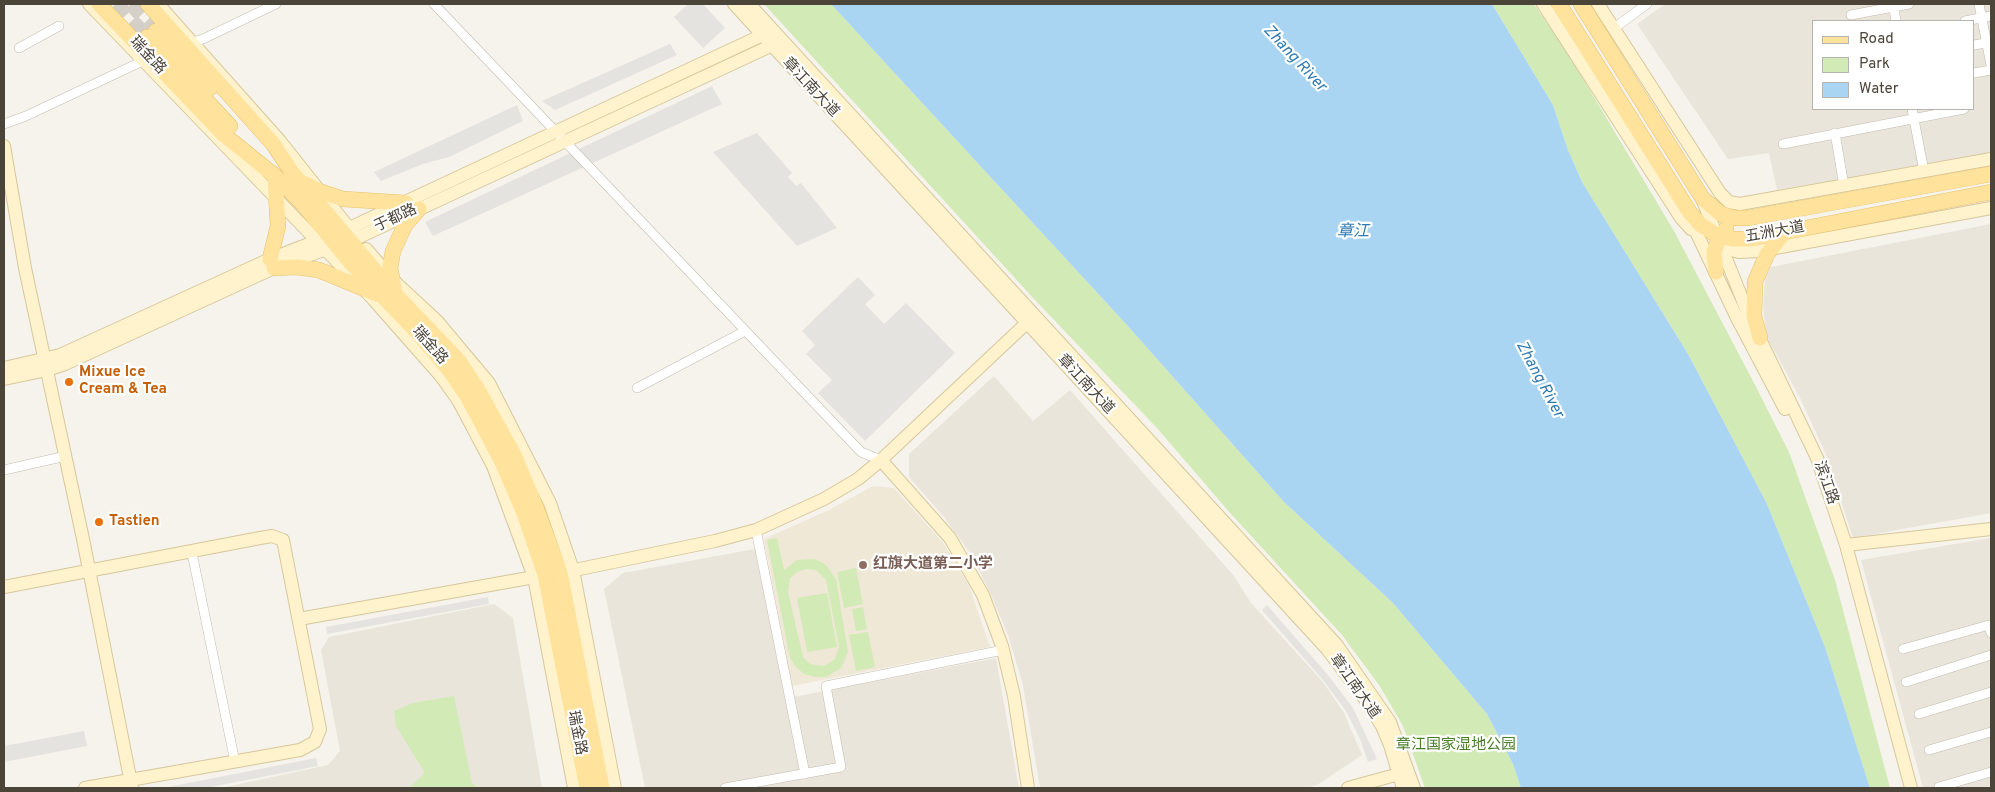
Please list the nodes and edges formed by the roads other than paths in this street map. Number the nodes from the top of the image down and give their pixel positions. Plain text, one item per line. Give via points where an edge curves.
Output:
1 (89, 4) edge
2 (99, 4) edge
3 (148, 4) edge
4 (158, 4) edge
5 (276, 4) edge
6 (434, 4) edge
7 (734, 4) edge
8 (749, 4) edge
9 (1543, 4) edge
10 (1559, 4) edge
11 (1581, 4) edge
12 (1598, 4) edge
13 (1647, 4) edge
14 (1909, 4) edge
15 (1979, 4) edge
16 (1893, 5) edge
17 (1850, 15) dead end
18 (1991, 16) edge
19 (1982, 18) junction
20 (1896, 20) edge
21 (1971, 20) edge
22 (59, 26) dead end
23 (1614, 29) junction
24 (768, 33) junction
25 (1989, 42) edge
26 (189, 43) junction
27 (777, 43) junction
28 (1975, 45) edge
29 (18, 48) dead end
30 (145, 59) junction
31 (1991, 65) edge
32 (1991, 70) edge
33 (1975, 73) edge
34 (1912, 110) edge
35 (1958, 110) edge
36 (1914, 118) junction
37 (4, 124) edge
38 (1835, 133) junction
39 (558, 137) junction
40 (1783, 144) dead end
41 (4, 146) edge
42 (1991, 159) edge
43 (291, 171) junction
44 (1924, 172) junction
45 (1991, 174) edge
46 (275, 176) junction
47 (1844, 186) junction
48 (319, 191) junction
49 (1991, 192) edge
50 (277, 198) junction
51 (1740, 204) junction
52 (412, 206) junction
53 (1991, 208) edge
54 (1785, 232) junction
55 (1712, 236) junction
56 (338, 239) junction
57 (1770, 249) junction
58 (272, 264) junction
59 (1716, 272) joint
60 (392, 279) junction
61 (359, 287) junction
62 (388, 295) junction
63 (1031, 319) junction
64 (745, 331) junction
65 (1760, 338) junction
66 (46, 365) junction
67 (4, 368) edge
68 (4, 380) edge
69 (637, 388) dead end
70 (66, 456) junction
71 (881, 460) junction
72 (4, 470) edge
73 (1991, 529) edge
74 (756, 530) junction
75 (1846, 545) junction
76 (192, 553) junction
77 (89, 571) junction
78 (553, 574) junction
79 (4, 587) edge
80 (299, 619) junction
81 (1991, 634) edge
82 (1903, 649) dead end
83 (1002, 650) junction
84 (1991, 655) edge
85 (1906, 682) dead end
86 (1991, 692) edge
87 (1920, 714) dead end
88 (1991, 732) edge
89 (1929, 750) dead end
90 (236, 762) junction
91 (1991, 772) edge
92 (806, 774) junction
93 (1399, 774) junction
94 (130, 784) edge
95 (1940, 787) edge
96 (85, 788) edge
97 (574, 788) edge
98 (587, 788) edge
99 (602, 788) edge
100 (615, 788) edge
101 (725, 788) edge
102 (1028, 788) edge
103 (1348, 788) edge
104 (1403, 788) edge
105 (1414, 788) edge
106 (1902, 788) edge
107 (1911, 788) edge

1 - 30 street
2 - 30 main road, 瑞金路
3 - 26 main road, 瑞金路
4 - 26 street
5 - 26 street
6 - 39 street
7 - 24 street, 章江南大道
8 - 24 street, 章江南大道
9 - 55 street, 滨江路 via 1681,218
10 - 55 main road via 1681,198
11 - 55 main road via 1707,203
12 - 23 street
13 - 23 street
14 - 16 street
15 - 19 street
16 - 17 street
16 - 20 street
18 - 19 street
19 - 21 street
19 - 25 street
22 - 29 street
23 - 51 street via 1722,197
24 - 27 street, 章江南大道
24 - 39 street, 于都路
25 - 28 street
25 - 31 street
26 - 43 main road, 瑞金路 via 274,145
26 - 48 street via 280,141
27 - 39 street, 于都路
27 - 63 street, 章江南大道
30 - 37 street
30 - 46 main road, 瑞金路 via 223,134
30 - 50 street
32 - 33 street
34 - 36 street
35 - 36 street
36 - 38 street
36 - 44 street
38 - 40 street
38 - 47 street
39 - 52 street, 于都路
39 - 64 street via 585,161
41 - 66 street
42 - 44 street
43 - 46 main road via 151,34
43 - 48 main road
43 - 56 main road, 瑞金路
44 - 47 street
45 - 55 main road, 五洲大道 via 1734,218
46 - 50 main road
46 - 56 main road, 瑞金路
47 - 51 street
48 - 52 main road via 343,199
48 - 56 street
49 - 54 main road, 五洲大道
50 - 56 street
50 - 58 main road via 277,237
51 - 55 street via 1728,207
52 - 56 street, 于都路
52 - 60 main road via 391,260
53 - 57 street
54 - 55 main road, 五洲大道 via 1750,239
54 - 57 main road
55 - 57 street via 1749,252
55 - 59 main road
55 - 65 street, 滨江路
56 - 58 street, 于都路
56 - 60 street
56 - 61 street
56 - 62 main road, 瑞金路
57 - 65 main road via 1758,271 1754,293 1754,316
58 - 61 main road via 319,270
58 - 66 street, 于都路
59 - 106 street, 滨江路 via 1782,400 1809,461 1838,548
60 - 62 main road
60 - 78 street via 438,322 489,384 550,504
61 - 62 main road
61 - 78 street via 440,375 458,400
62 - 78 main road, 瑞金路 via 459,361 477,388 514,455 538,510
63 - 71 street
63 - 93 street, 章江南大道 via 1327,649 1382,726
63 - 105 street, 章江南大道 via 1336,644 1390,722
64 - 69 street
64 - 71 street via 861,452
65 - 75 street, 滨江路 via 1817,458
66 - 67 street, 于都路
66 - 68 street, 于都路
66 - 70 street
70 - 72 street
70 - 77 street
71 - 74 street via 858,479 824,499
71 - 83 street via 934,518 964,559 982,595
73 - 75 street
74 - 78 street
74 - 92 street
75 - 107 street, 滨江路
76 - 77 street
76 - 80 street via 279,536 284,544
76 - 90 street
77 - 79 street
77 - 94 street
78 - 80 street
78 - 97 street
78 - 98 main road, 瑞金路
78 - 99 main road, 瑞金路
78 - 100 street
80 - 90 street via 320,729 315,742 300,750
81 - 82 street via 1989,625
83 - 92 street via 826,686 841,767
83 - 102 street via 1021,735
84 - 85 street
86 - 87 street
88 - 89 street
90 - 94 street
91 - 95 street
92 - 101 street
93 - 103 street
93 - 104 street, 章江南大道
94 - 96 street

